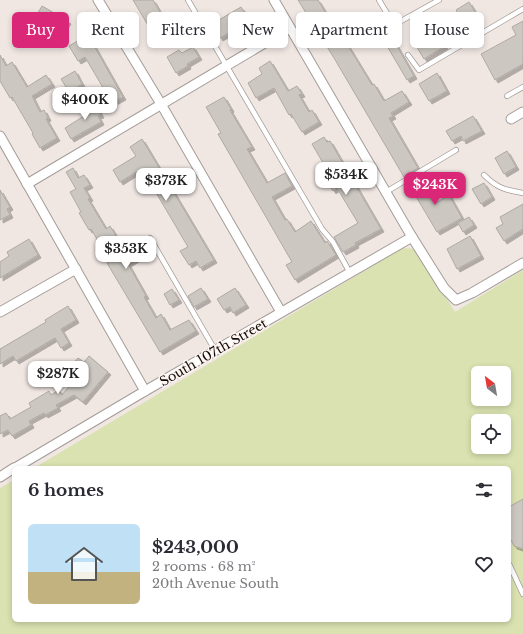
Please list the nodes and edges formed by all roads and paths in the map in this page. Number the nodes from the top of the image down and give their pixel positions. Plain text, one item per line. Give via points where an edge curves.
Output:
1 (98, 0) edge
2 (188, 0) edge
3 (274, 0) edge
4 (379, 0) edge
5 (439, 0) edge
6 (523, 9) edge
7 (290, 28) junction
8 (408, 54) dead end
9 (227, 65) junction
10 (523, 87) edge
11 (508, 96) dead end
12 (161, 104) junction
13 (523, 112) edge
14 (511, 119) dead end
15 (0, 136) edge
16 (456, 150) dead end
17 (484, 175) dead end
18 (28, 184) junction
19 (386, 192) junction
20 (523, 193) edge
21 (412, 237) junction
22 (150, 238) dead end
23 (523, 263) edge
24 (76, 269) junction
25 (350, 273) junction
26 (0, 312) edge
27 (281, 312) junction
28 (215, 350) junction
29 (145, 391) junction
30 (17, 466) edge
31 (12, 469) edge
32 (0, 477) edge
33 (511, 568) edge
34 (523, 594) edge

1 - 12 street
2 - 9 lane
3 - 7 street
4 - 5 lane via 394,25
6 - 8 lane via 418,70
7 - 9 street
7 - 19 street
9 - 12 street
9 - 25 lane
10 - 11 lane
12 - 18 street
12 - 27 street
13 - 14 street
15 - 18 street
16 - 19 lane
17 - 20 lane via 502,189
18 - 24 street
19 - 21 street
21 - 23 street via 444,288 456,300
21 - 25 street, South 107th Street
22 - 28 lane
24 - 26 street
24 - 29 street
25 - 27 street, South 107th Street
27 - 28 street, South 107th Street
28 - 29 street, South 107th Street
29 - 30 street, South 107th Street
31 - 32 street, South 107th Street
33 - 34 lane

